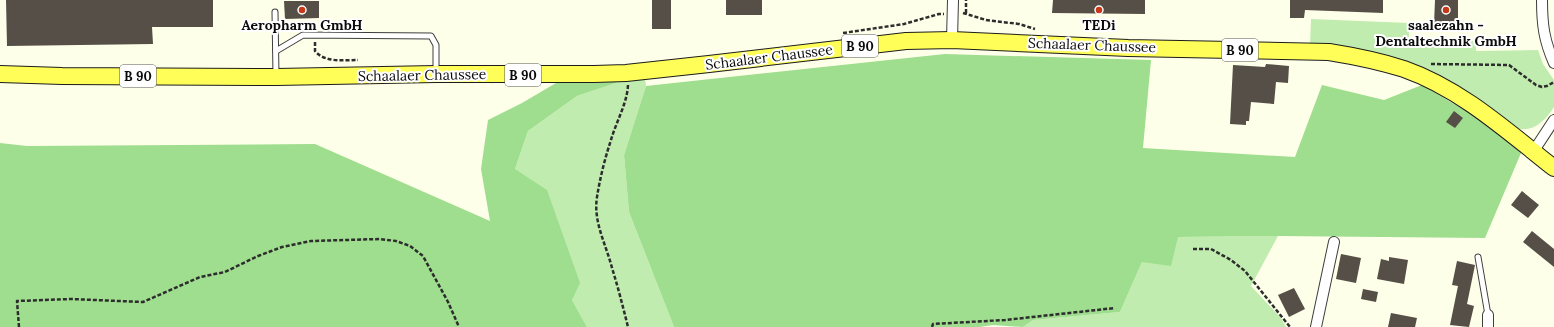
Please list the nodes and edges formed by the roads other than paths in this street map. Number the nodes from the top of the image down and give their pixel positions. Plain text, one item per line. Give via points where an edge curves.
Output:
1 (953, 0) edge
2 (1542, 0) edge
3 (275, 12) dead end
4 (952, 40) junction
5 (276, 51) junction
6 (1554, 63) edge
7 (0, 74) edge
8 (436, 74) junction
9 (276, 77) junction
10 (1554, 120) edge
11 (1533, 152) junction
12 (1554, 168) edge
13 (1334, 242) dead end
14 (1478, 257) dead end
15 (1488, 315) joint
16 (1316, 327) edge
17 (1488, 327) edge

1 - 4 street
2 - 6 street via 1542,23 1546,45
3 - 5 lane
4 - 8 main road, Schaalaer Chaussee / B 90 via 906,41 626,72 543,75
4 - 11 main road, Schaalaer Chaussee / B 90 via 1128,48 1329,52 1360,57 1404,69 1448,90 1476,107
5 - 8 lane via 303,35 431,36 436,46
5 - 9 lane
7 - 9 main road, Schaalaer Chaussee / B 90
8 - 9 main road, Schaalaer Chaussee / B 90
10 - 11 street
11 - 12 main road, Schaalaer Chaussee / B 90
13 - 16 street
14 - 15 lane
15 - 17 street

